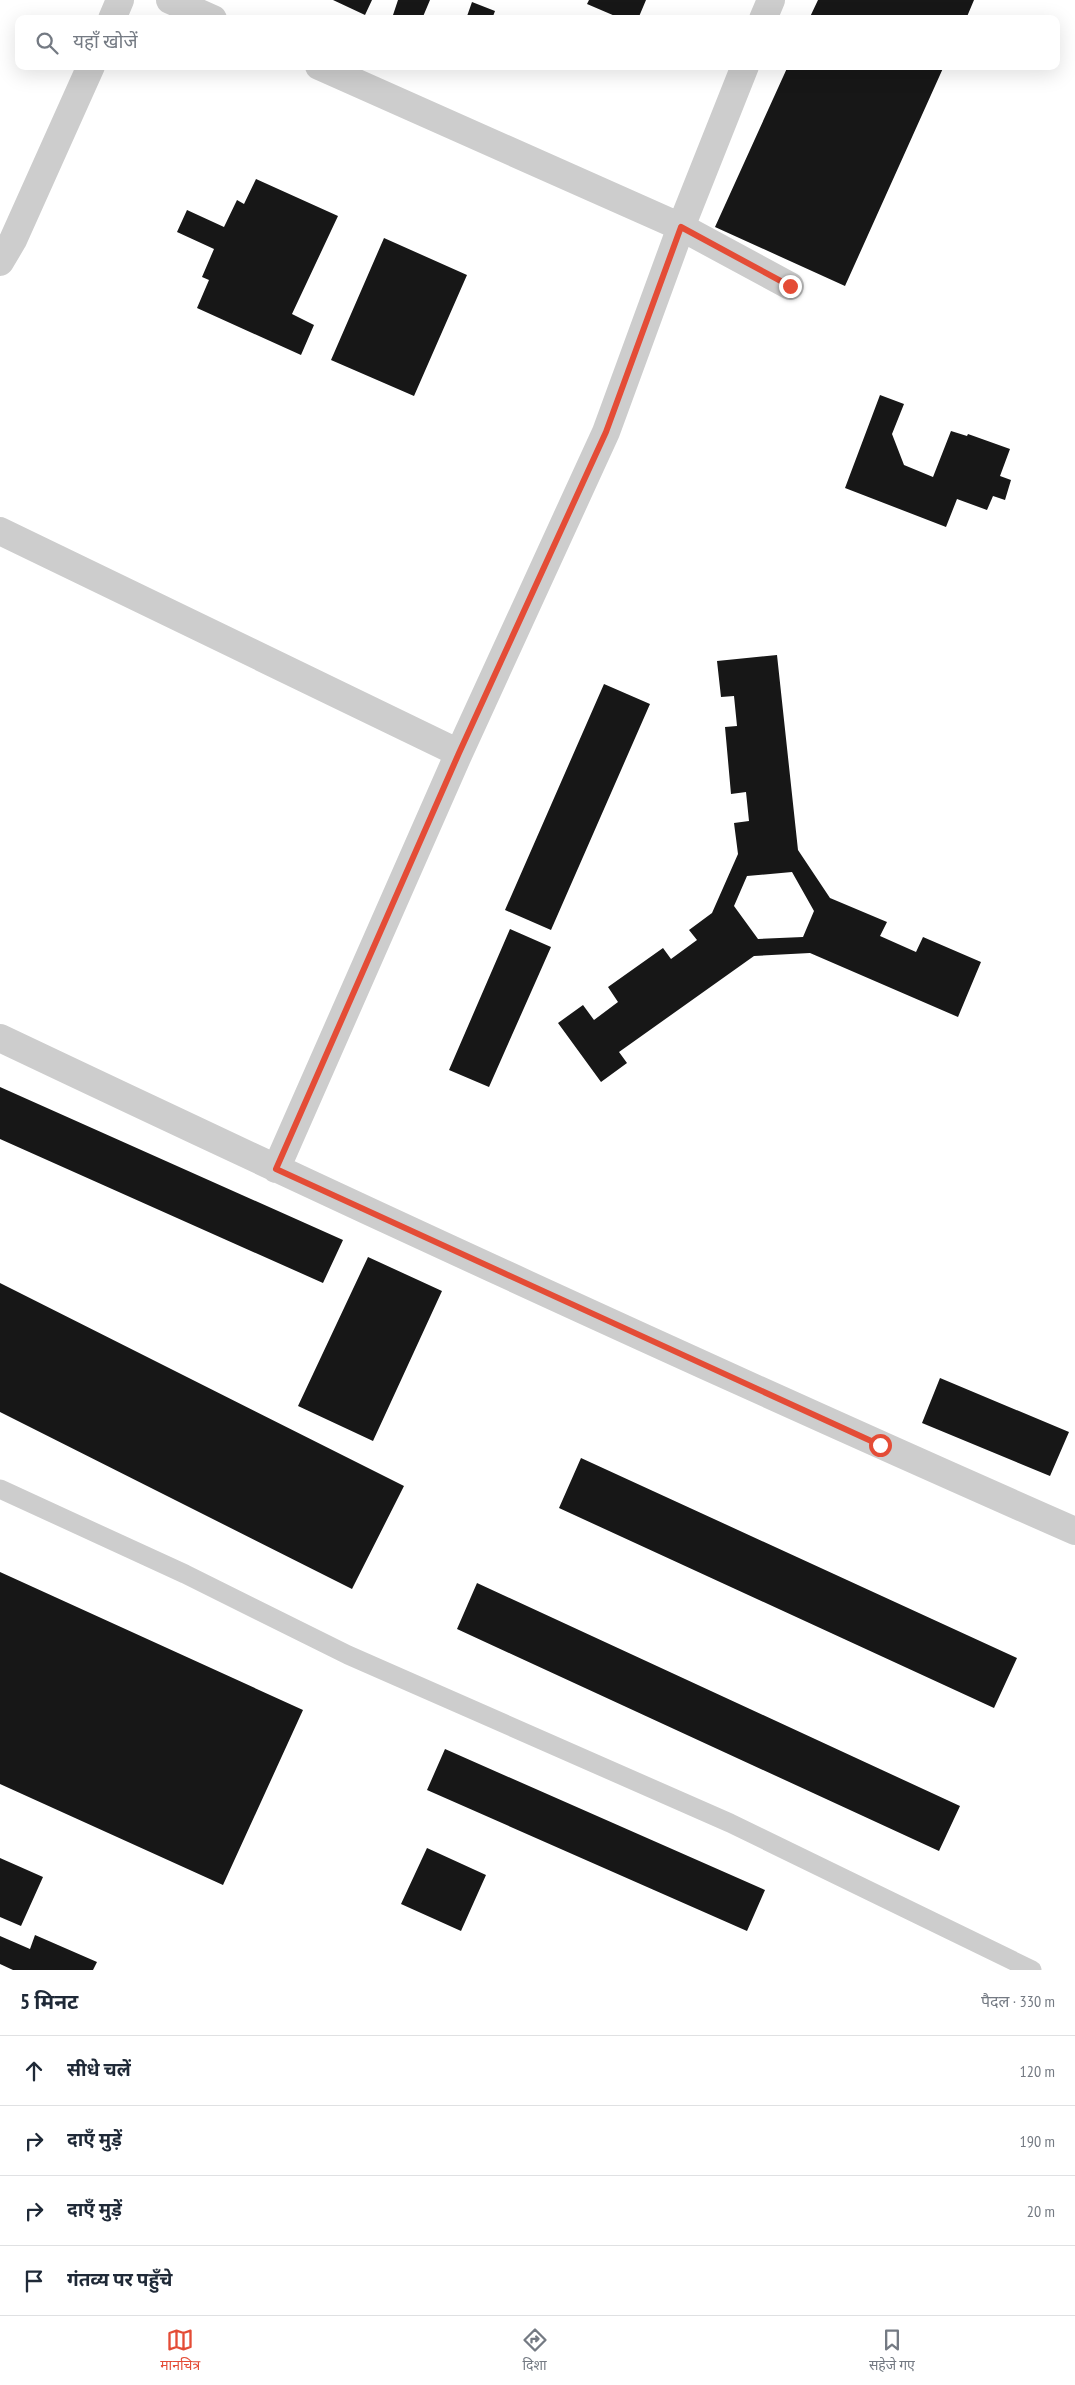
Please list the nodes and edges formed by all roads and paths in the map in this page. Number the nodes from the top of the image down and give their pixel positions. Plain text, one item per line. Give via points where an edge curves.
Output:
1 (120, 0) edge
2 (170, 0) edge
3 (771, 0) edge
4 (114, 15) edge
5 (203, 15) edge
6 (765, 15) edge
7 (89, 70) edge
8 (328, 70) edge
9 (742, 70) edge
10 (681, 227) junction
11 (0, 262) edge
12 (790, 286) dead end
13 (0, 531) edge
14 (459, 753) junction
15 (0, 1038) edge
16 (276, 1169) junction
17 (0, 1489) edge
18 (1075, 1531) edge
19 (1032, 1970) edge

1 - 4 street
2 - 5 street
3 - 6 street
7 - 11 street via 13,240
8 - 10 street
9 - 10 street
10 - 12 street
10 - 14 street via 606,432
13 - 14 street
14 - 16 street
15 - 16 street
16 - 18 street
17 - 19 lane via 185,1574 348,1655 730,1823

